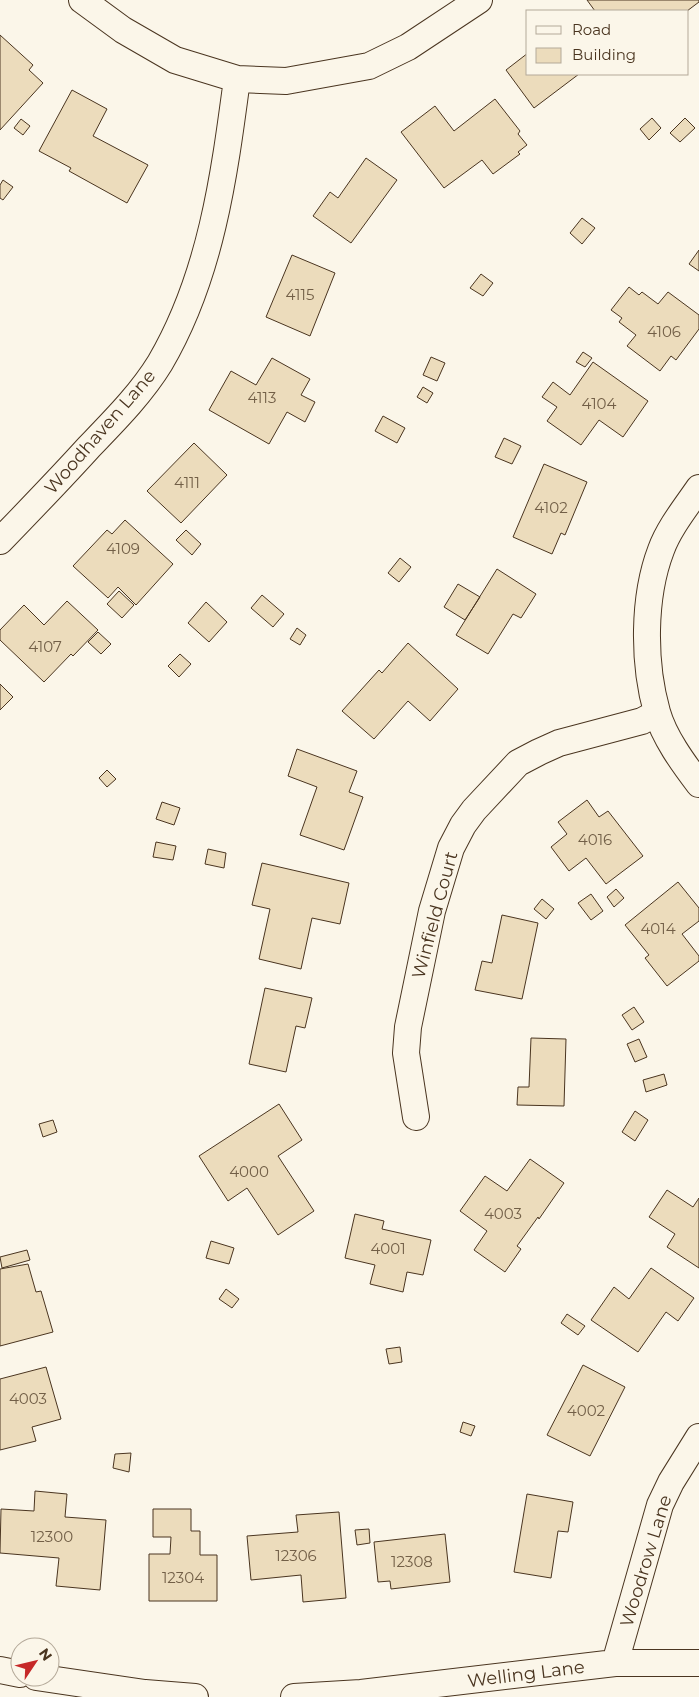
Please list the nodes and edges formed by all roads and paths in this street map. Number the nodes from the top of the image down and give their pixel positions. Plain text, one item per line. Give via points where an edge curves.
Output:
1 (82, 0) edge
2 (479, 0) edge
3 (236, 79) junction
4 (699, 488) edge
5 (0, 541) edge
6 (657, 713) junction
7 (699, 784) edge
8 (416, 1117) dead end
9 (699, 1437) edge
10 (699, 1662) edge
11 (614, 1663) junction
12 (60, 1681) edge
13 (195, 1697) edge
14 (294, 1697) edge

1 - 3 street via 123,30 175,60
2 - 3 street via 408,47 369,66 286,81
3 - 5 street, Woodhaven Lane via 210,242 190,300 160,363 140,392
4 - 6 street via 661,548 654,573 647,647
6 - 7 street
6 - 8 street, Winfield Court via 642,721 558,744 518,763 464,825 451,848 432,911 408,1027 406,1052
9 - 11 street, Woodrow Lane via 660,1505
10 - 11 street, Welling Lane
11 - 14 street, Welling Lane via 361,1693
12 - 13 street

